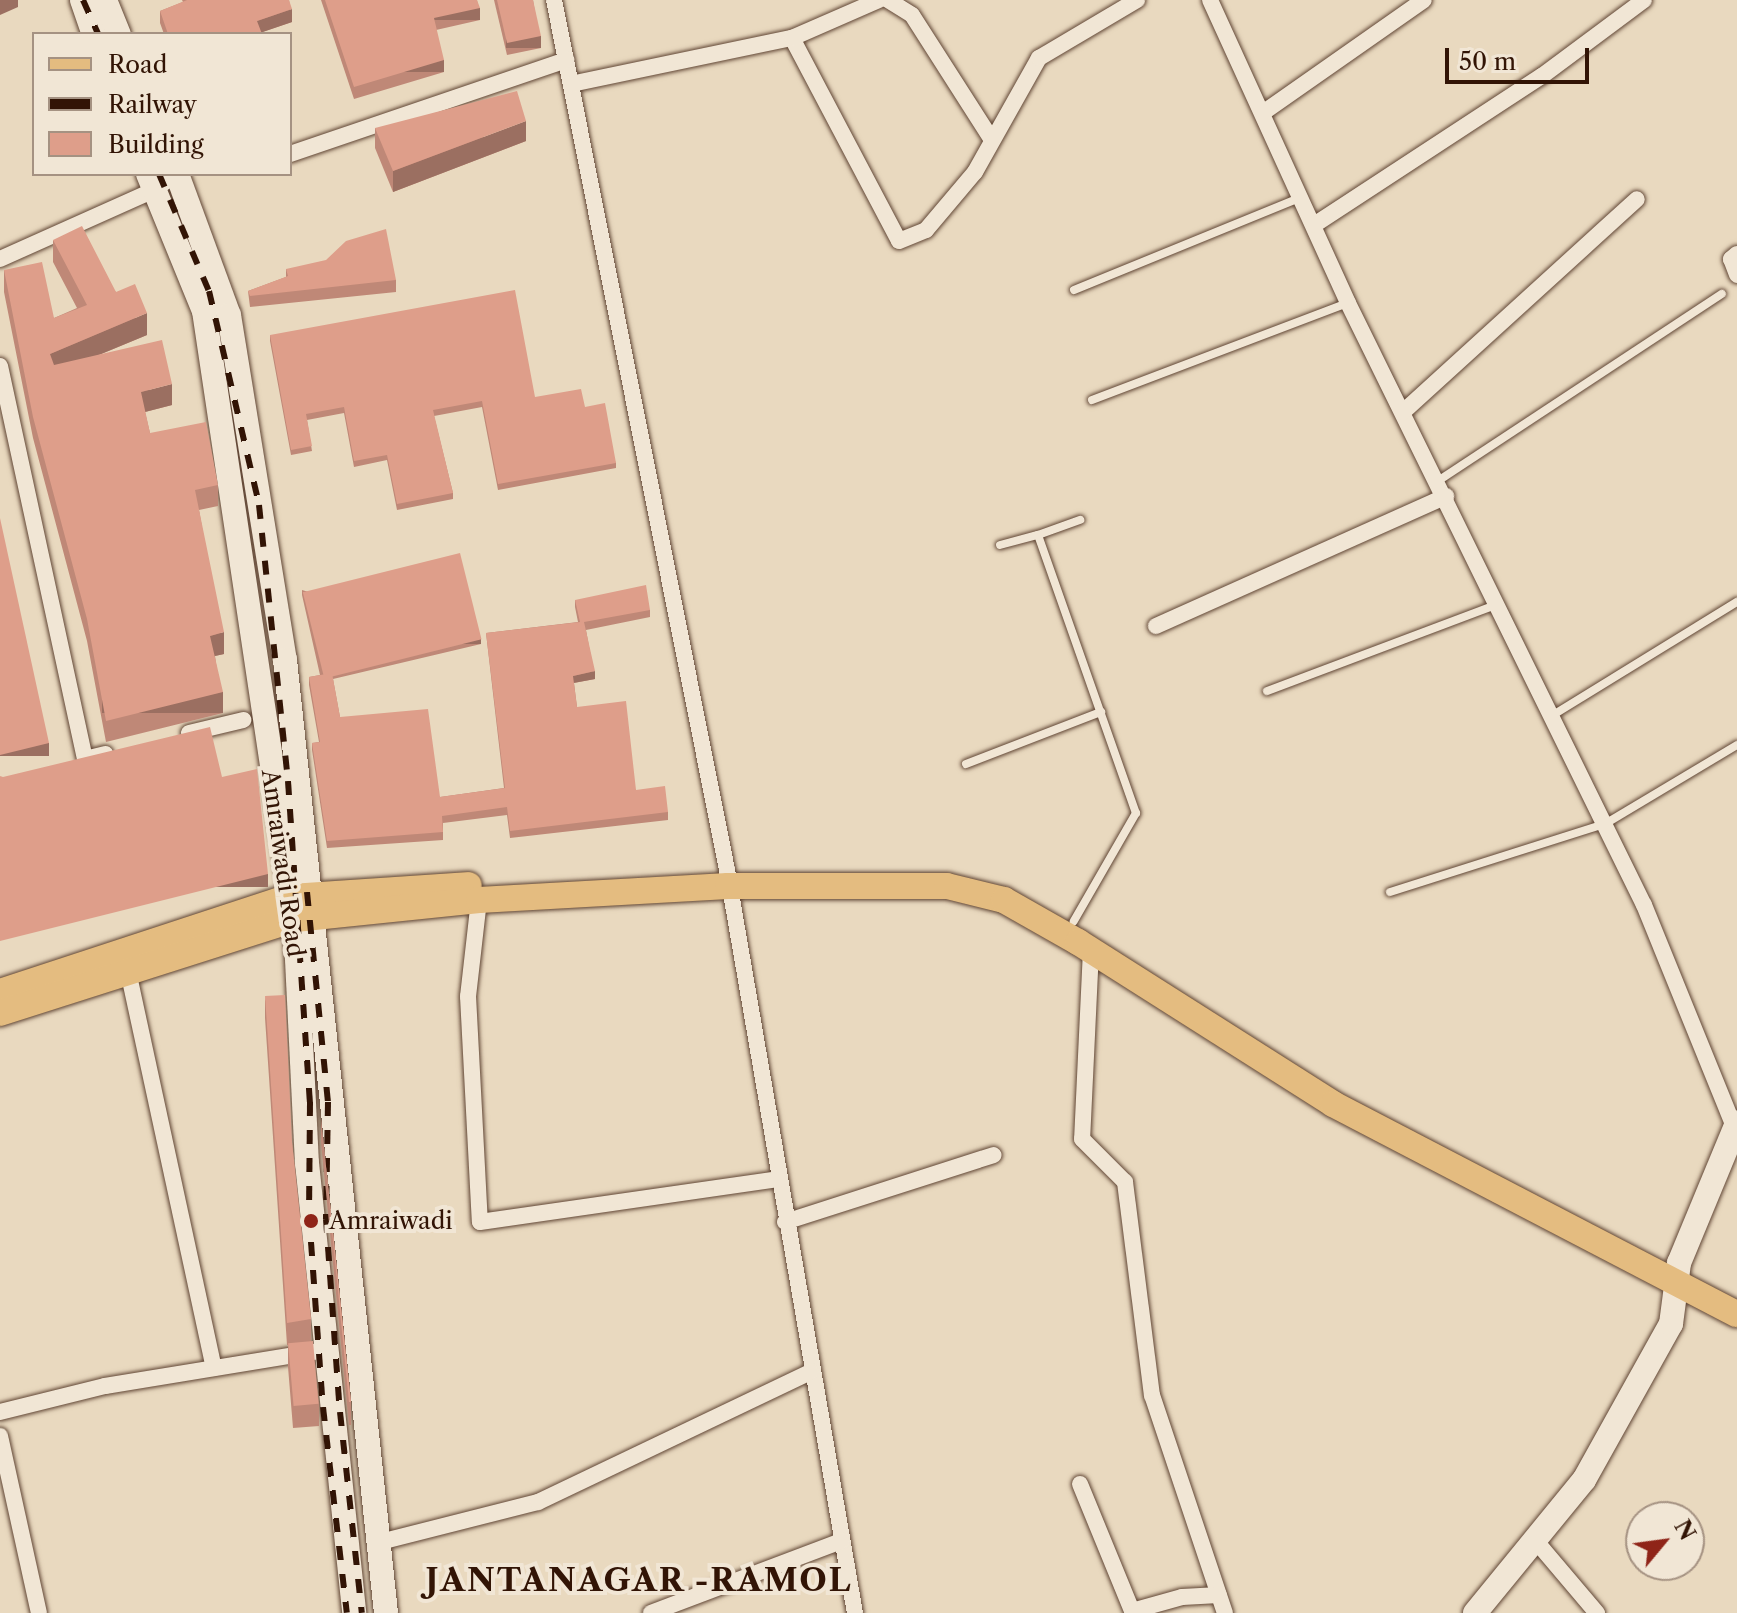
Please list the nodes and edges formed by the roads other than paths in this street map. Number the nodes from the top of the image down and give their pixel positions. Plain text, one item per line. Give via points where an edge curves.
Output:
1 (82, 0) edge
2 (105, 0) edge
3 (554, 0) edge
4 (879, 0) edge
5 (888, 0) edge
6 (1137, 0) edge
7 (1210, 0) edge
8 (1424, 0) edge
9 (1644, 0) edge
10 (93, 32) edge
11 (118, 32) edge
12 (792, 38) junction
13 (566, 60) junction
14 (571, 84) junction
15 (1264, 112) junction
16 (992, 140) junction
17 (292, 153) edge
18 (170, 176) edge
19 (178, 176) edge
20 (151, 182) edge
21 (1303, 197) junction
22 (1637, 199) dead end
23 (1314, 225) junction
24 (1737, 254) edge
25 (0, 259) edge
26 (1737, 275) edge
27 (1074, 290) dead end
28 (1722, 294) dead end
29 (1348, 303) junction
30 (0, 366) edge
31 (1092, 400) dead end
32 (1403, 412) junction
33 (1438, 481) junction
34 (1446, 496) junction
35 (1080, 520) dead end
36 (1038, 535) junction
37 (1000, 545) dead end
38 (1737, 602) edge
39 (1500, 604) junction
40 (1156, 626) dead end
41 (1267, 691) dead end
42 (1101, 712) junction
43 (1553, 715) junction
44 (243, 720) dead end
45 (171, 738) edge
46 (1737, 745) edge
47 (128, 748) edge
48 (966, 764) dead end
49 (1605, 824) junction
50 (727, 878) junction
51 (1390, 892) dead end
52 (479, 900) junction
53 (302, 906) junction
54 (1074, 921) junction
55 (1091, 950) junction
56 (128, 971) junction
57 (0, 992) edge
58 (0, 1013) edge
59 (1736, 1126) edge
60 (994, 1155) dead end
61 (778, 1179) junction
62 (785, 1222) junction
63 (1679, 1272) junction
64 (1737, 1296) edge
65 (1737, 1314) edge
66 (326, 1350) junction
67 (214, 1368) junction
68 (811, 1372) junction
69 (0, 1412) edge
70 (0, 1436) edge
71 (1080, 1484) dead end
72 (1535, 1540) junction
73 (842, 1541) junction
74 (380, 1542) junction
75 (1219, 1595) junction
76 (1132, 1612) edge
77 (39, 1613) edge
78 (354, 1613) edge
79 (386, 1613) edge
80 (651, 1613) edge
81 (855, 1613) edge
82 (1225, 1613) edge
83 (1475, 1613) edge
84 (1597, 1613) edge

1 - 10 main road
2 - 11 main road
3 - 13 street
4 - 12 street
5 - 16 street via 912,15
6 - 16 street via 1039,58
7 - 15 street
8 - 15 street
9 - 23 street via 1542,76
12 - 14 street
12 - 16 street via 899,241 926,230 975,172
13 - 14 street
13 - 17 street
14 - 50 street
15 - 21 street
18 - 20 street
19 - 53 main road via 229,315 285,660
20 - 25 street
20 - 53 main road, Amraiwadi Road via 204,311
21 - 23 street
21 - 27 lane
22 - 32 street
23 - 29 street
24 - 26 street via 1731,259
28 - 33 lane
29 - 31 lane
29 - 32 street
30 - 47 street via 78,761
32 - 33 street
33 - 34 street
34 - 39 street
34 - 40 street
35 - 36 lane
36 - 37 lane
36 - 42 lane
38 - 43 lane
39 - 41 lane
39 - 43 street
42 - 48 lane
42 - 54 lane via 1136,813
43 - 49 street
44 - 45 street
46 - 49 lane
49 - 51 lane
49 - 59 street
50 - 52 main road
50 - 53 main road
50 - 54 main road via 949,871 1010,886
50 - 55 main road via 947,886 1004,900
50 - 61 street
52 - 53 main road
52 - 61 street via 468,996 480,1222
53 - 56 main road
53 - 57 main road
53 - 66 main road, Amraiwadi Road via 307,1163
53 - 74 main road
54 - 63 main road via 1341,1091
55 - 63 main road via 1333,1104
55 - 75 street via 1082,1139 1125,1182 1152,1395
56 - 58 main road
56 - 67 street
59 - 63 main road
60 - 62 street
61 - 62 street
62 - 68 street
63 - 64 main road
63 - 65 main road
63 - 72 main road via 1671,1324 1584,1480
66 - 67 street
66 - 78 main road, Amraiwadi Road
67 - 69 street via 105,1386
68 - 73 street
68 - 74 street via 538,1502
70 - 77 street
71 - 76 street
72 - 83 main road
72 - 84 street
73 - 80 street
73 - 81 street
74 - 79 main road
75 - 76 street via 1182,1597
75 - 82 street

